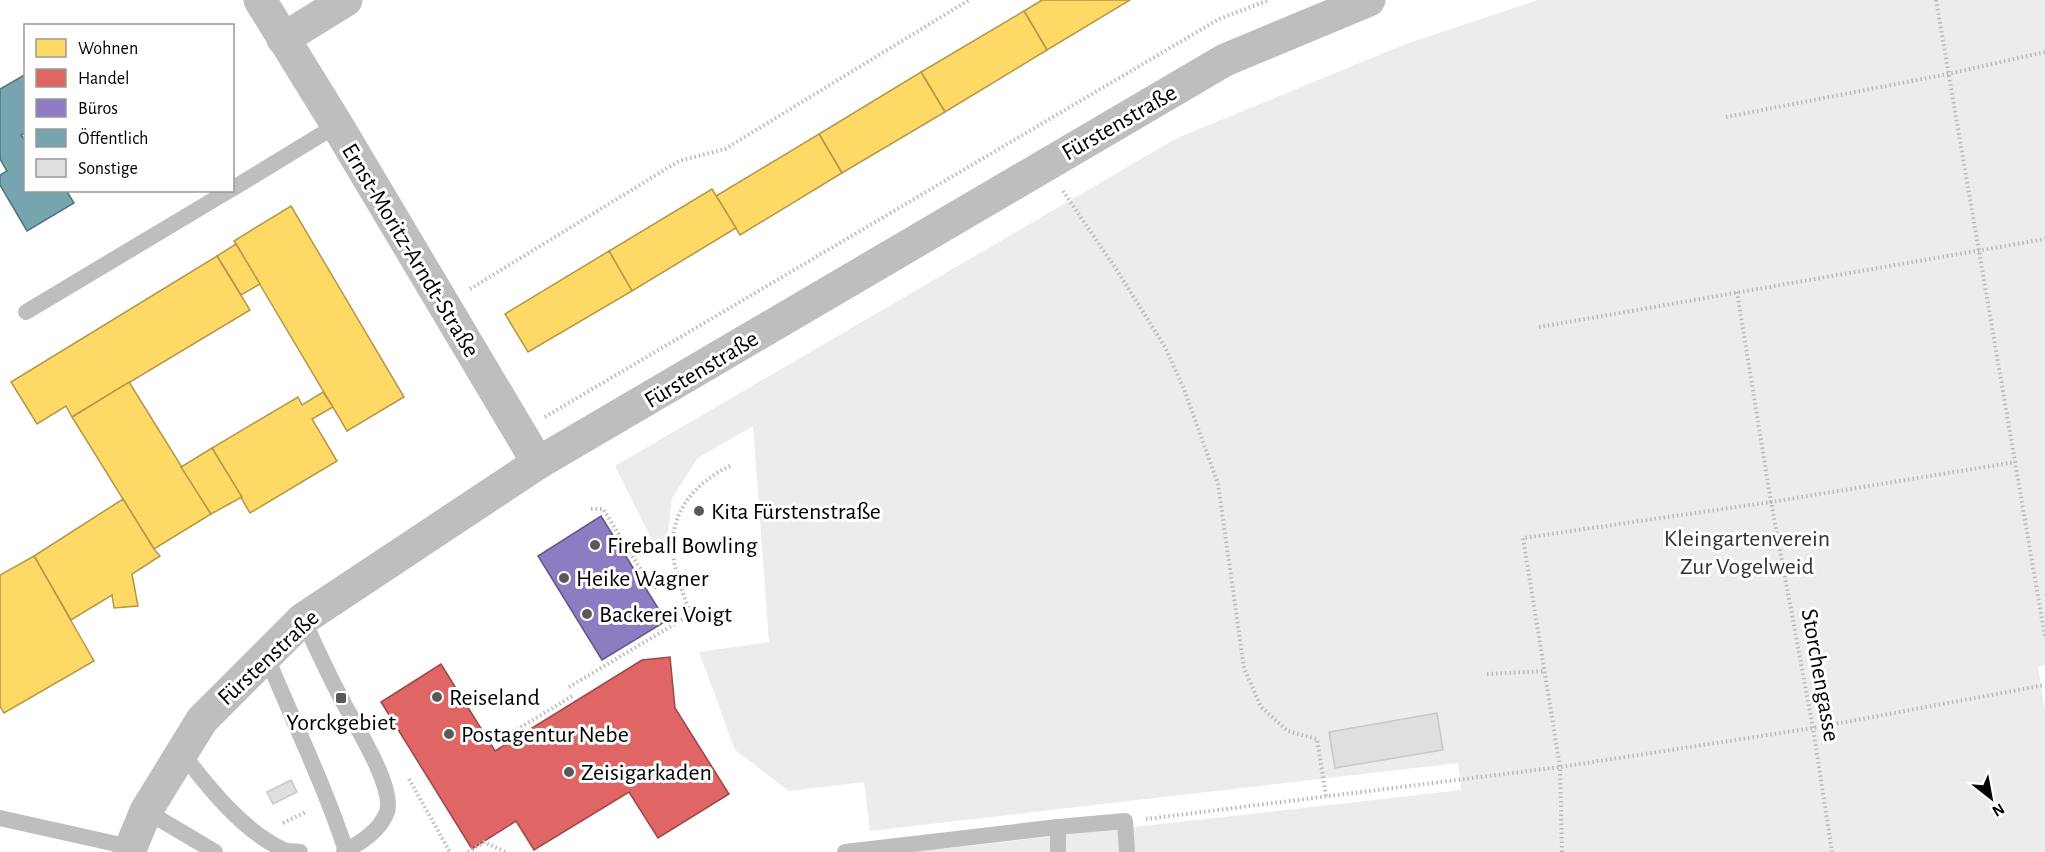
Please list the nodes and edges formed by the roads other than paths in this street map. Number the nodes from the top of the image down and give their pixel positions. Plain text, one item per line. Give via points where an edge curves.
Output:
1 (260, 0) edge
2 (346, 0) edge
3 (1369, 0) edge
4 (283, 39) junction
5 (337, 125) junction
6 (234, 188) edge
7 (228, 192) edge
8 (26, 312) dead end
9 (538, 463) junction
10 (303, 619) junction
11 (266, 655) junction
12 (182, 753) junction
13 (146, 811) junction
14 (0, 818) edge
15 (1058, 827) junction
16 (130, 849) edge
17 (215, 852) edge
18 (300, 852) edge
19 (345, 852) edge
20 (845, 852) edge
21 (1058, 852) edge
22 (1127, 852) edge

1 - 4 street, Ernst-Moritz-Arndt-Straße
2 - 4 street
3 - 9 street, Fürstenstraße via 1225,60
4 - 5 street, Ernst-Moritz-Arndt-Straße
5 - 6 lane
5 - 9 street, Ernst-Moritz-Arndt-Straße
7 - 8 lane
9 - 10 street, Fürstenstraße
10 - 11 street, Fürstenstraße
10 - 19 lane via 386,791 387,811 377,827
11 - 12 street, Fürstenstraße via 202,720
11 - 19 lane via 329,801
12 - 13 street, Fürstenstraße
12 - 18 lane via 210,790 258,835 284,850
13 - 16 street, Fürstenstraße
13 - 17 lane
14 - 16 lane
15 - 20 lane
15 - 21 lane
15 - 22 lane via 1125,821

